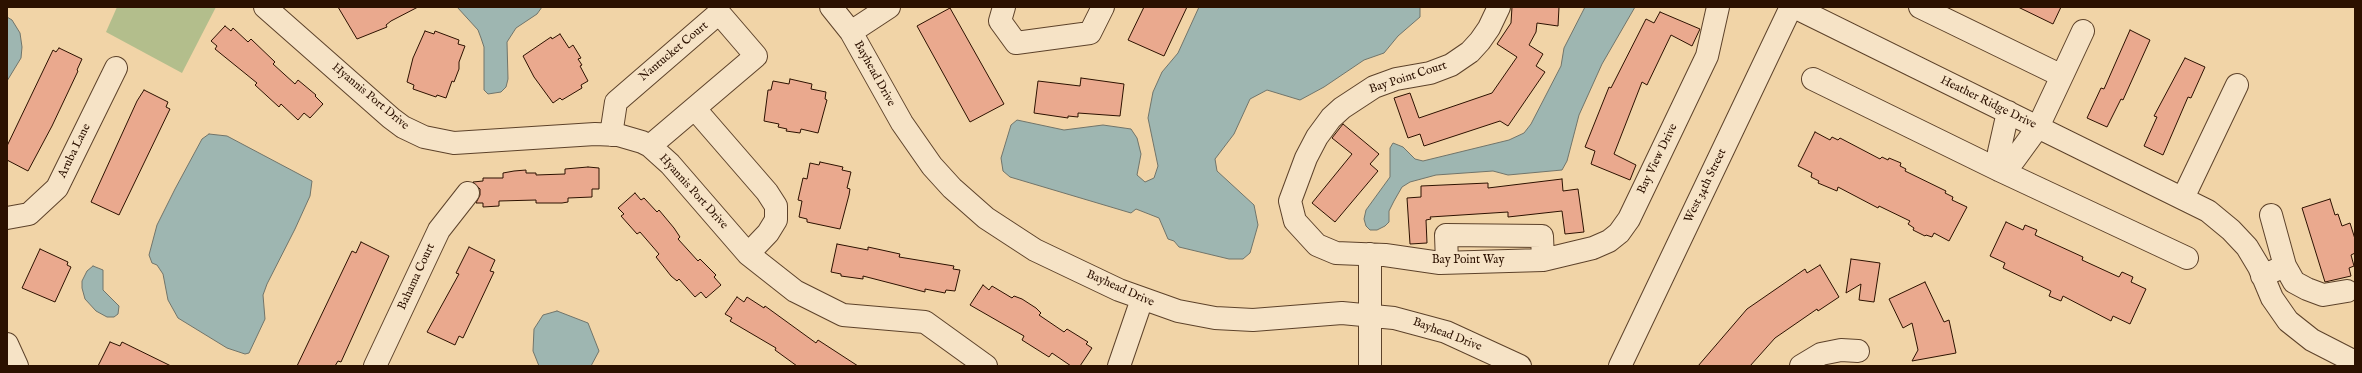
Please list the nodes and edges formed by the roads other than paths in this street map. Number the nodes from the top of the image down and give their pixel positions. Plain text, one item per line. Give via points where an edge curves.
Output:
1 (265, 7) edge
2 (831, 7) edge
3 (889, 7) edge
4 (1004, 7) edge
5 (1103, 7) edge
6 (1499, 7) edge
7 (1718, 7) edge
8 (1793, 7) edge
9 (1920, 7) edge
10 (2083, 31) dead end
11 (851, 32) junction
12 (116, 68) dead end
13 (2062, 76) junction
14 (1813, 78) dead end
15 (2237, 85) dead end
16 (695, 109) junction
17 (2008, 112) junction
18 (2038, 127) junction
19 (611, 135) junction
20 (650, 146) junction
21 (1999, 170) junction
22 (468, 193) dead end
23 (2183, 198) junction
24 (2271, 215) dead end
25 (12, 217) edge
26 (7, 236) edge
27 (748, 254) junction
28 (1370, 254) junction
29 (2187, 258) dead end
30 (1543, 260) joint
31 (2285, 266) junction
32 (2262, 276) junction
33 (2346, 291) dead end
34 (1142, 299) junction
35 (1369, 314) junction
36 (7, 344) edge
37 (1858, 351) dead end
38 (2347, 362) edge
39 (17, 366) edge
40 (374, 366) edge
41 (986, 366) edge
42 (1119, 366) edge
43 (1370, 366) edge
44 (1520, 366) edge
45 (1620, 366) edge
46 (1801, 366) edge

1 - 19 street, Hyannis Port Drive via 391,118 424,137 454,143
2 - 11 street, Bayhead Drive
3 - 11 street
4 - 5 street via 1000,21 1016,43 1090,33
6 - 28 street, Bay Point Court via 1489,28 1470,52 1451,65 1430,73 1396,79 1367,90 1331,118 1310,151 1290,201 1295,221 1310,240 1324,250 1340,254
7 - 30 street, Bay View Drive via 1707,56 1623,229 1609,241 1593,248
8 - 17 street, Heather Ridge Drive
8 - 45 street, West 34th Street
9 - 13 street
10 - 13 street
11 - 34 street, Bayhead Drive via 918,148 963,198 992,222 1029,246
12 - 25 street, Aruba Lane via 57,188 30,214
13 - 18 street
14 - 21 street
15 - 23 street
16 - 19 street, Nantucket Court via 756,56 719,14 616,102
16 - 20 street, Nantucket Court
16 - 27 street via 767,192 776,206 776,220 768,233
17 - 18 street, Heather Ridge Drive
17 - 21 street via 1999,152
18 - 21 street via 2014,160
18 - 23 street, Heather Ridge Drive
19 - 20 street, Hyannis Port Drive via 632,138
20 - 27 street, Hyannis Port Drive via 670,164
21 - 29 street
22 - 40 street, Bahama Court via 439,230
23 - 32 street, Heather Ridge Drive via 2208,211 2231,230 2247,247
24 - 31 street
25 - 26 street, Aruba Lane
27 - 41 street, Hyannis Port Drive via 789,287 823,307 843,315 925,322
28 - 30 street, Bay Point Way via 1447,262
28 - 35 street
31 - 32 street
31 - 33 street via 2294,282 2307,290 2323,295
32 - 38 street, Heather Ridge Drive via 2275,304 2294,327
34 - 35 street, Bayhead Drive via 1178,312 1230,319
34 - 42 street
35 - 43 street
35 - 44 street, Bayhead Drive via 1408,320 1432,327
36 - 39 street
37 - 46 street via 1841,350 1821,354

